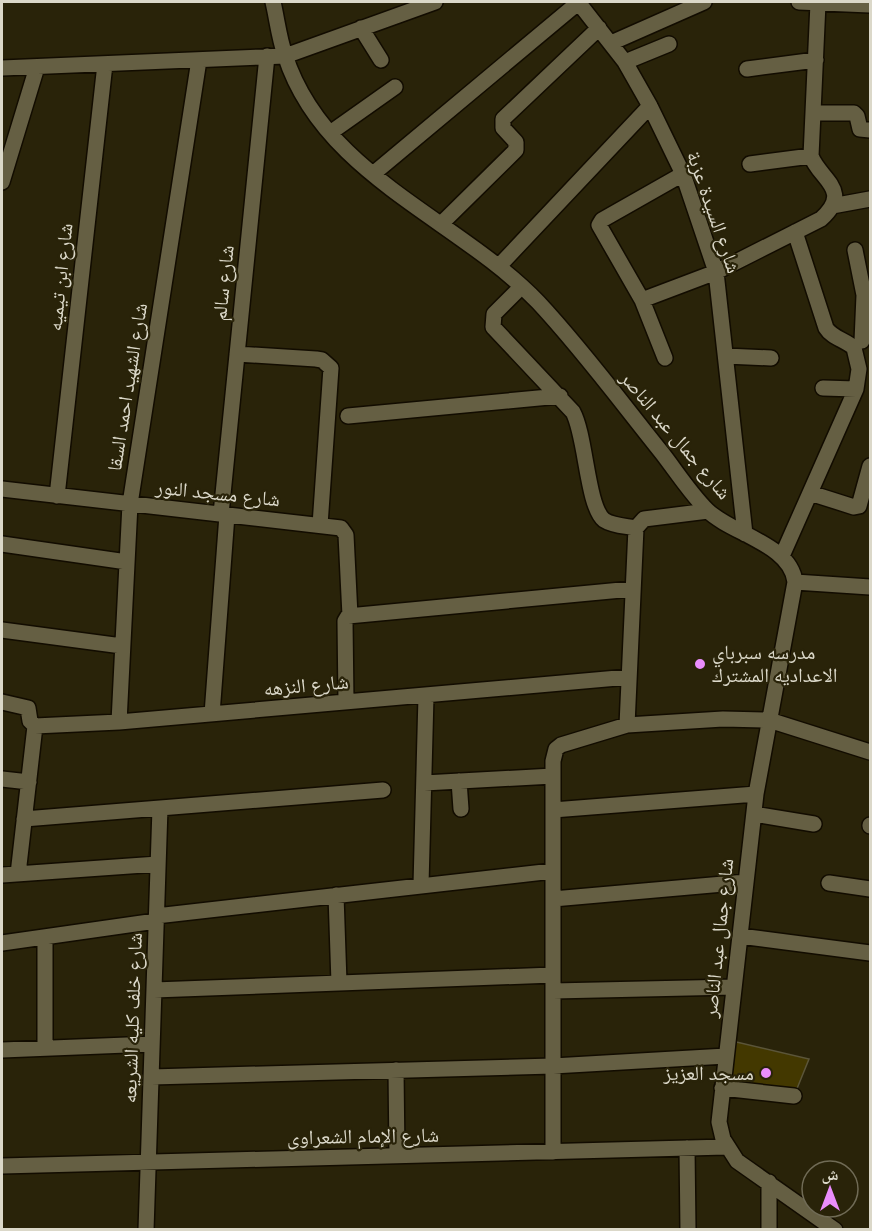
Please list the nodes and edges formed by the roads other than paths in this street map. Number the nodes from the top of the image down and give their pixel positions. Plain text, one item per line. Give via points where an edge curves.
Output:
1 (273, 2) edge
2 (435, 2) edge
3 (578, 2) edge
4 (704, 2) edge
5 (799, 2) edge
6 (818, 3) edge
7 (870, 5) edge
8 (361, 28) junction
9 (599, 28) junction
10 (611, 43) junction
11 (669, 44) dead end
12 (267, 56) junction
13 (285, 56) junction
14 (199, 60) junction
15 (381, 60) dead end
16 (816, 60) junction
17 (625, 62) junction
18 (105, 64) junction
19 (37, 67) junction
20 (2, 68) edge
21 (747, 69) dead end
22 (395, 87) dead end
23 (650, 106) junction
24 (813, 113) junction
25 (870, 130) edge
26 (330, 133) junction
27 (811, 156) junction
28 (750, 164) dead end
29 (373, 174) junction
30 (683, 174) junction
31 (2, 182) edge
32 (870, 199) edge
33 (832, 206) junction
34 (441, 224) junction
35 (795, 232) junction
36 (855, 250) dead end
37 (499, 266) junction
38 (716, 272) junction
39 (521, 287) junction
40 (642, 300) junction
41 (862, 343) edge
42 (237, 354) junction
43 (726, 356) junction
44 (771, 357) dead end
45 (665, 358) dead end
46 (823, 388) dead end
47 (856, 389) junction
48 (560, 396) junction
49 (348, 416) dead end
50 (870, 466) edge
51 (2, 489) edge
52 (810, 493) junction
53 (57, 496) junction
54 (130, 504) junction
55 (708, 511) junction
56 (224, 514) junction
57 (320, 525) junction
58 (636, 528) junction
59 (745, 534) junction
60 (2, 544) edge
61 (782, 556) junction
62 (127, 562) junction
63 (795, 582) junction
64 (870, 587) edge
65 (632, 589) junction
66 (350, 616) junction
67 (2, 630) edge
68 (122, 646) junction
69 (629, 677) junction
70 (426, 696) junction
71 (2, 702) edge
72 (346, 702) junction
73 (212, 714) junction
74 (769, 720) junction
75 (118, 722) junction
76 (627, 725) junction
77 (35, 726) junction
78 (870, 752) edge
79 (553, 776) junction
80 (2, 779) edge
81 (459, 781) junction
82 (28, 782) junction
83 (424, 783) junction
84 (383, 790) dead end
85 (756, 794) junction
86 (160, 808) junction
87 (461, 809) dead end
88 (553, 810) junction
89 (754, 814) junction
90 (24, 819) junction
91 (814, 824) dead end
92 (158, 864) junction
93 (553, 871) junction
94 (18, 874) junction
95 (2, 875) edge
96 (746, 882) junction
97 (829, 883) dead end
98 (421, 885) junction
99 (870, 889) edge
100 (336, 895) junction
101 (553, 899) junction
102 (156, 919) junction
103 (740, 936) junction
104 (45, 937) junction
105 (2, 943) edge
106 (870, 953) edge
107 (553, 975) junction
108 (339, 983) junction
109 (734, 987) junction
110 (154, 990) junction
111 (553, 991) junction
112 (152, 1044) junction
113 (45, 1048) junction
114 (2, 1050) edge
115 (726, 1056) junction
116 (554, 1066) junction
117 (396, 1070) junction
118 (151, 1077) junction
119 (722, 1088) junction
120 (794, 1096) dead end
121 (726, 1147) junction
122 (687, 1148) junction
123 (554, 1152) junction
124 (397, 1156) junction
125 (148, 1162) junction
126 (2, 1166) edge
127 (769, 1182) junction
128 (833, 1229) edge
129 (146, 1230) edge
130 (688, 1230) edge
131 (769, 1230) edge

1 - 13 street, شارع جمال عبد الناصر
2 - 8 street
3 - 9 street, شارع السيدة عزبة
3 - 29 street
4 - 10 street
5 - 6 street
6 - 7 street
6 - 16 street
8 - 13 street
8 - 15 street
9 - 10 street, شارع السيدة عزبة
9 - 34 street via 503,119 503,128 516,142 516,150
10 - 17 street, شارع السيدة عزبة
11 - 17 street
12 - 13 street
12 - 14 street
12 - 42 street, شارع سالم
13 - 26 street, شارع جمال عبد الناصر via 304,96
14 - 18 street
14 - 54 street, شارع الشهيد احمد السقا
16 - 21 street
16 - 24 street
17 - 23 street, شارع السيدة عزبة
18 - 19 street
18 - 53 street, شارع ابن تيميه
19 - 20 street
19 - 31 street
22 - 26 street
23 - 30 street, شارع السيدة عزبة
23 - 37 street
24 - 25 street via 854,113 860,129
24 - 27 street
26 - 29 street, شارع جمال عبد الناصر
27 - 28 street
27 - 33 street via 829,178
29 - 34 street, شارع جمال عبد الناصر
30 - 38 street, شارع السيدة عزبة
30 - 40 street via 602,220 601,231
32 - 33 street
33 - 35 street via 821,219
34 - 37 street, شارع جمال عبد الناصر
35 - 38 street
35 - 41 street via 826,328 831,335
36 - 41 street via 864,295
37 - 39 street, شارع جمال عبد الناصر
38 - 40 street
38 - 43 street, شارع السيدة عزبة
39 - 48 street via 494,314 493,327
39 - 55 street, شارع جمال عبد الناصر via 570,338
40 - 45 street
41 - 47 street
42 - 56 street, شارع سالم
42 - 57 street via 316,358 331,368
43 - 44 street
43 - 59 street, شارع السيدة عزبة
46 - 47 street
47 - 52 street
48 - 49 street
48 - 58 street via 573,411 580,428 596,510 606,521
50 - 52 street via 859,506
51 - 53 street, شارع مسجد النور
52 - 61 street
53 - 54 street, شارع مسجد النور
54 - 56 street, شارع مسجد النور
54 - 62 street, شارع الشهيد احمد السقا
55 - 58 street via 644,519
55 - 59 street, شارع جمال عبد الناصر
56 - 57 street, شارع مسجد النور
56 - 73 street, شارع سالم
57 - 66 street, شارع مسجد النور via 346,532
58 - 65 street
59 - 61 street, شارع جمال عبد الناصر
60 - 62 street
61 - 63 street via 791,567
62 - 68 street, شارع الشهيد احمد السقا
63 - 64 street
63 - 74 street, شارع جمال عبد الناصر
65 - 66 street
65 - 69 street
66 - 72 street via 345,621
67 - 68 street
68 - 75 street, شارع الشهيد احمد السقا
69 - 70 street, شارع النزهه
69 - 76 street
70 - 72 street, شارع النزهه
70 - 83 street
71 - 77 street via 28,708
72 - 73 street, شارع النزهه
73 - 75 street, شارع النزهه
74 - 76 street via 723,718
74 - 78 street
74 - 85 street, شارع جمال عبد الناصر
75 - 77 street, شارع النزهه
76 - 79 street via 561,744 553,754
77 - 82 street
79 - 81 street
79 - 88 street
80 - 82 street
81 - 83 street
81 - 87 street
82 - 90 street
83 - 98 street
84 - 86 street
85 - 88 street
85 - 89 street, شارع جمال عبد الناصر
86 - 90 street
86 - 92 street, شارع خلف كليه الشريعه
88 - 93 street
89 - 91 street
89 - 96 street, شارع جمال عبد الناصر
90 - 94 street
92 - 94 street
92 - 102 street, شارع خلف كليه الشريعه
93 - 98 street
93 - 101 street
94 - 95 street
96 - 101 street
96 - 103 street, شارع جمال عبد الناصر
97 - 99 street
98 - 100 street
100 - 102 street
100 - 108 street
101 - 107 street
102 - 104 street
102 - 110 street, شارع خلف كليه الشريعه
103 - 106 street
103 - 109 street, شارع جمال عبد الناصر
104 - 105 street
104 - 113 street
107 - 108 street
107 - 111 street
108 - 110 street
109 - 111 street
109 - 115 street, شارع جمال عبد الناصر
110 - 112 street, شارع خلف كليه الشريعه
111 - 116 street
112 - 113 street
112 - 118 street, شارع خلف كليه الشريعه
113 - 114 street
115 - 116 street
115 - 119 street, شارع جمال عبد الناصر
116 - 117 street
116 - 123 street
117 - 118 street
117 - 124 street
118 - 125 street, شارع خلف كليه الشريعه
119 - 120 street
119 - 121 street, شارع جمال عبد الناصر via 719,1122
121 - 122 street, شارع الإمام الشعراوى
121 - 127 street, شارع جمال عبد الناصر via 737,1161
122 - 123 street, شارع الإمام الشعراوى
122 - 130 street
123 - 124 street, شارع الإمام الشعراوى
124 - 125 street, شارع الإمام الشعراوى
125 - 126 street, شارع الإمام الشعراوى
125 - 129 street, شارع خلف كليه الشريعه
127 - 128 street, شارع جمال عبد الناصر
127 - 131 street

